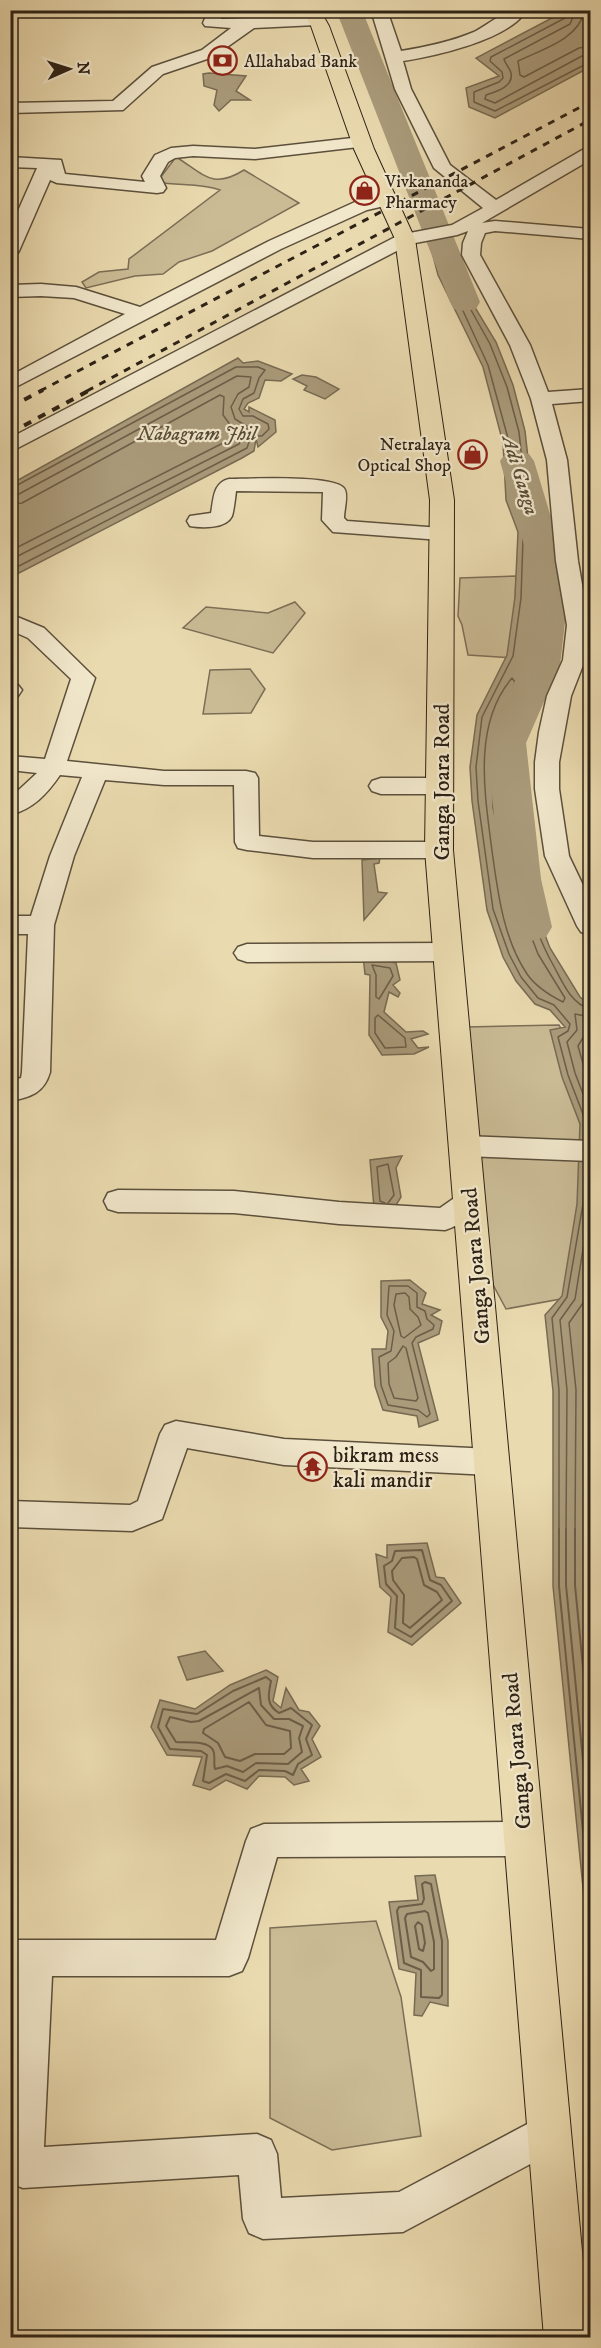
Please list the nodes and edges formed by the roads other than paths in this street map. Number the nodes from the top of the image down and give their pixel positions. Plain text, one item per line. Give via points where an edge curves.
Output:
1 (212, 10) edge
2 (379, 10) edge
3 (313, 15) edge
4 (515, 15) dead end
5 (246, 24) junction
6 (394, 57) junction
7 (10, 108) edge
8 (361, 142) junction
9 (591, 153) edge
10 (10, 162) edge
11 (48, 164) junction
12 (387, 200) junction
13 (496, 209) junction
14 (470, 227) junction
15 (591, 234) edge
16 (405, 239) junction
17 (10, 251) edge
18 (10, 291) edge
19 (141, 313) junction
20 (12, 383) edge
21 (591, 395) edge
22 (541, 399) junction
23 (10, 446) edge
24 (198, 521) dead end
25 (441, 534) junction
26 (10, 621) edge
27 (582, 660) edge
28 (10, 763) edge
29 (53, 769) junction
30 (96, 772) junction
31 (381, 786) dead end
32 (440, 786) junction
33 (10, 807) edge
34 (439, 850) junction
35 (10, 925) edge
36 (41, 925) junction
37 (591, 926) edge
38 (448, 952) junction
39 (247, 953) dead end
40 (10, 1091) edge
41 (464, 1146) junction
42 (591, 1151) edge
43 (118, 1201) dead end
44 (470, 1202) junction
45 (491, 1462) junction
46 (10, 1514) edge
47 (525, 1839) junction
48 (22, 1958) edge
49 (550, 2132) junction
50 (568, 2337) edge

1 - 5 street via 215,13 211,23
2 - 6 street
3 - 5 street
3 - 8 main road, Ganga Joara Road
4 - 6 street via 462,43
5 - 7 street via 201,57 161,68 117,106
6 - 13 street via 403,89 443,168
8 - 11 street via 255,154 171,153 161,159 151,176 156,188 57,178 55,164
8 - 12 main road, Ganga Joara Road
9 - 13 street
10 - 11 street
11 - 17 street
12 - 16 main road, Ganga Joara Road
12 - 19 street via 361,206 275,244
13 - 14 street
14 - 15 street
14 - 16 street
14 - 22 street via 471,255 508,320
16 - 23 street
16 - 25 main road, Ganga Joara Road via 442,500
18 - 19 street via 76,293
19 - 20 street
21 - 22 street
22 - 27 street via 562,495
24 - 25 street via 221,516 229,485 326,486 335,490 333,520 342,527
25 - 32 main road, Ganga Joara Road
26 - 29 street via 36,633 83,678
27 - 37 street via 559,696 547,762 547,789 557,856
28 - 29 street
29 - 30 street
29 - 33 street via 26,800
30 - 34 street via 164,778 246,778 248,842 313,850
30 - 36 street via 62,856
31 - 32 street
32 - 34 main road, Ganga Joara Road
34 - 38 main road, Ganga Joara Road
35 - 36 street
36 - 40 street via 36,1072 33,1083
38 - 39 street
38 - 41 main road, Ganga Joara Road
41 - 42 street
41 - 44 main road, Ganga Joara Road
43 - 44 street via 234,1202 446,1219
44 - 45 main road, Ganga Joara Road
45 - 46 street via 284,1452 176,1434 151,1510 132,1518
45 - 47 main road, Ganga Joara Road
47 - 48 street via 264,1841 229,1958
47 - 49 main road, Ganga Joara Road
48 - 49 street via 23,2168 258,2154 263,2219 403,2212
49 - 50 main road, Ganga Joara Road

